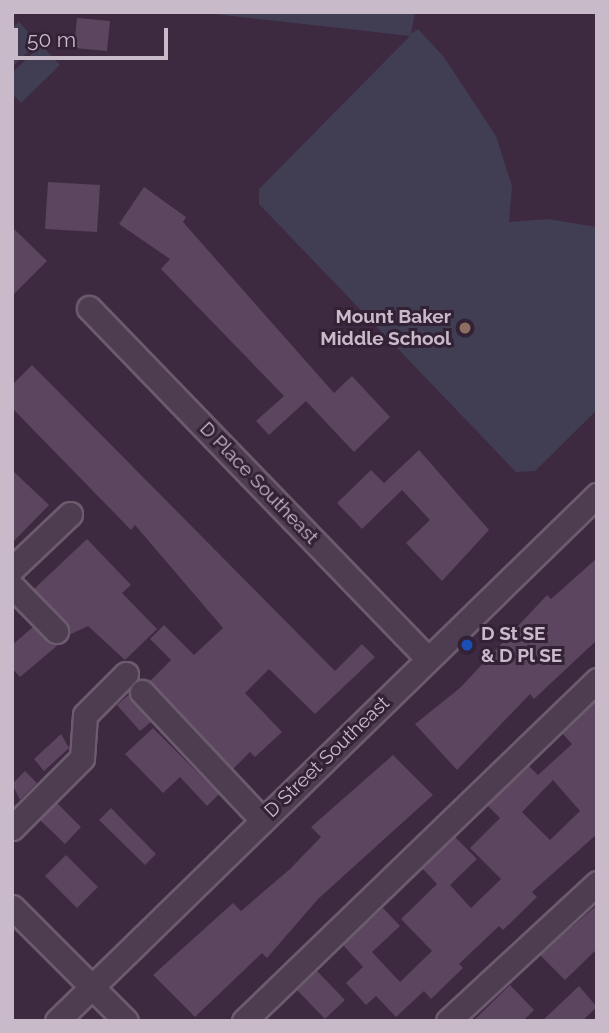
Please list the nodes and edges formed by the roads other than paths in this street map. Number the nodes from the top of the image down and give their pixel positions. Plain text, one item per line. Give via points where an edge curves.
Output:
1 (89, 308) dead end
2 (597, 495) edge
3 (69, 514) dead end
4 (12, 569) edge
5 (12, 586) edge
6 (56, 631) dead end
7 (428, 659) junction
8 (126, 674) dead end
9 (597, 680) edge
10 (142, 692) dead end
11 (262, 820) junction
12 (12, 828) edge
13 (597, 883) edge
14 (12, 907) edge
15 (93, 987) junction
16 (250, 1019) edge
17 (57, 1021) edge
18 (126, 1021) edge
19 (448, 1021) edge

1 - 7 street, D Place Southeast
2 - 7 street, D Street Southeast
3 - 4 street
5 - 6 street
7 - 11 street, D Street Southeast
8 - 12 street via 85,715 82,758
9 - 16 street
10 - 11 street
11 - 15 street, D Street Southeast
13 - 19 street
14 - 15 street
15 - 17 street, D Street Southeast
15 - 18 street

